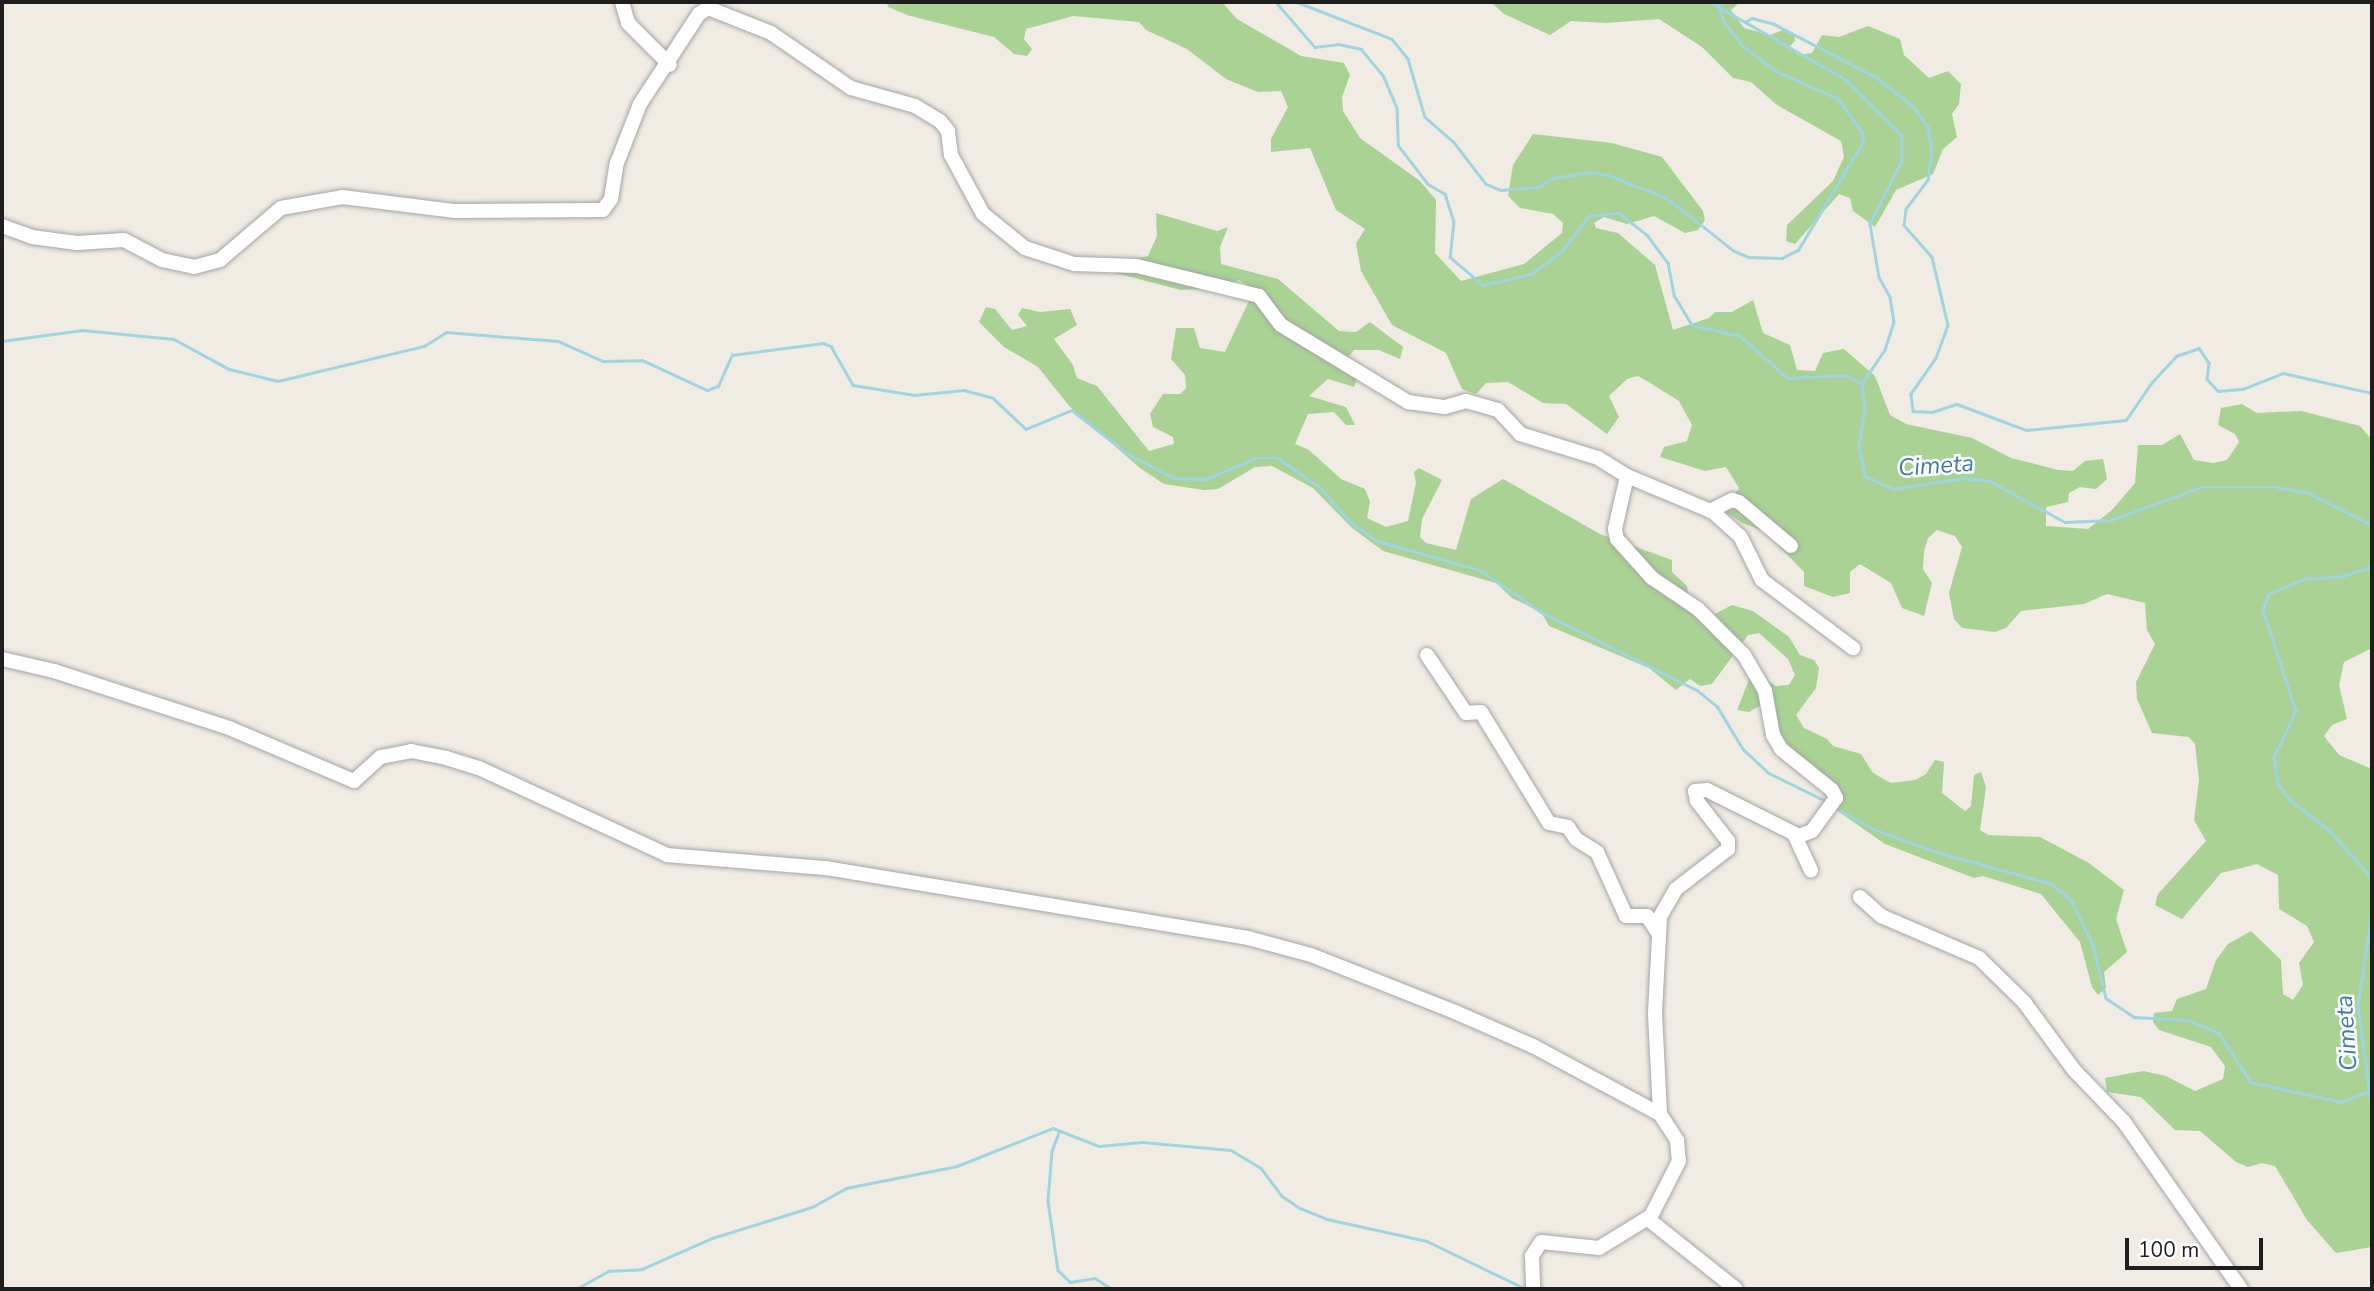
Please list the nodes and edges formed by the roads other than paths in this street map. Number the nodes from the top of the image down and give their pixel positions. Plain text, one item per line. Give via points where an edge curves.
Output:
1 (622, 2) edge
2 (670, 65) junction
3 (2, 226) edge
4 (1627, 476) junction
5 (1710, 511) junction
6 (1791, 546) dead end
7 (1853, 648) dead end
8 (1427, 655) dead end
9 (2, 659) edge
10 (1795, 835) junction
11 (1811, 870) dead end
12 (1860, 897) dead end
13 (1658, 933) junction
14 (1660, 1114) junction
15 (1648, 1219) junction
16 (1534, 1289) edge
17 (1736, 1289) edge
18 (2241, 1289) edge

1 - 2 street via 628,23
2 - 3 street via 640,104 617,163 611,199 603,210 455,211 342,197 281,208 220,260 194,267 162,260 124,240 77,243 32,237
2 - 4 street via 704,9 771,33 839,82 915,106 940,121 948,131 951,155 984,214 1025,248 1074,264 1137,266 1259,296 1281,325 1408,402 1445,407 1466,401 1498,410 1520,434 1585,453
4 - 5 street
4 - 10 street via 1617,538 1652,578 1698,610 1744,654 1765,691 1773,735 1781,749 1835,794 1835,804 1812,831
5 - 6 street via 1732,500 1739,502
5 - 7 street via 1740,536 1762,580
8 - 13 street via 1466,713 1481,712 1549,823 1568,827 1576,839 1597,852 1626,916 1647,916
9 - 14 street via 54,671 229,728 354,781 381,757 411,751 446,758 479,768 667,855 826,868 1287,947 1533,1046
10 - 11 street
10 - 13 street via 1707,790 1695,791 1697,801 1728,841 1728,849 1676,889 1660,917
12 - 18 street via 1881,916 1979,958 2025,1002 2074,1070 2124,1122
13 - 14 street via 1655,1014
14 - 15 street via 1677,1140 1679,1161 1671,1184
15 - 16 street via 1599,1248 1541,1242 1532,1256
15 - 17 street

